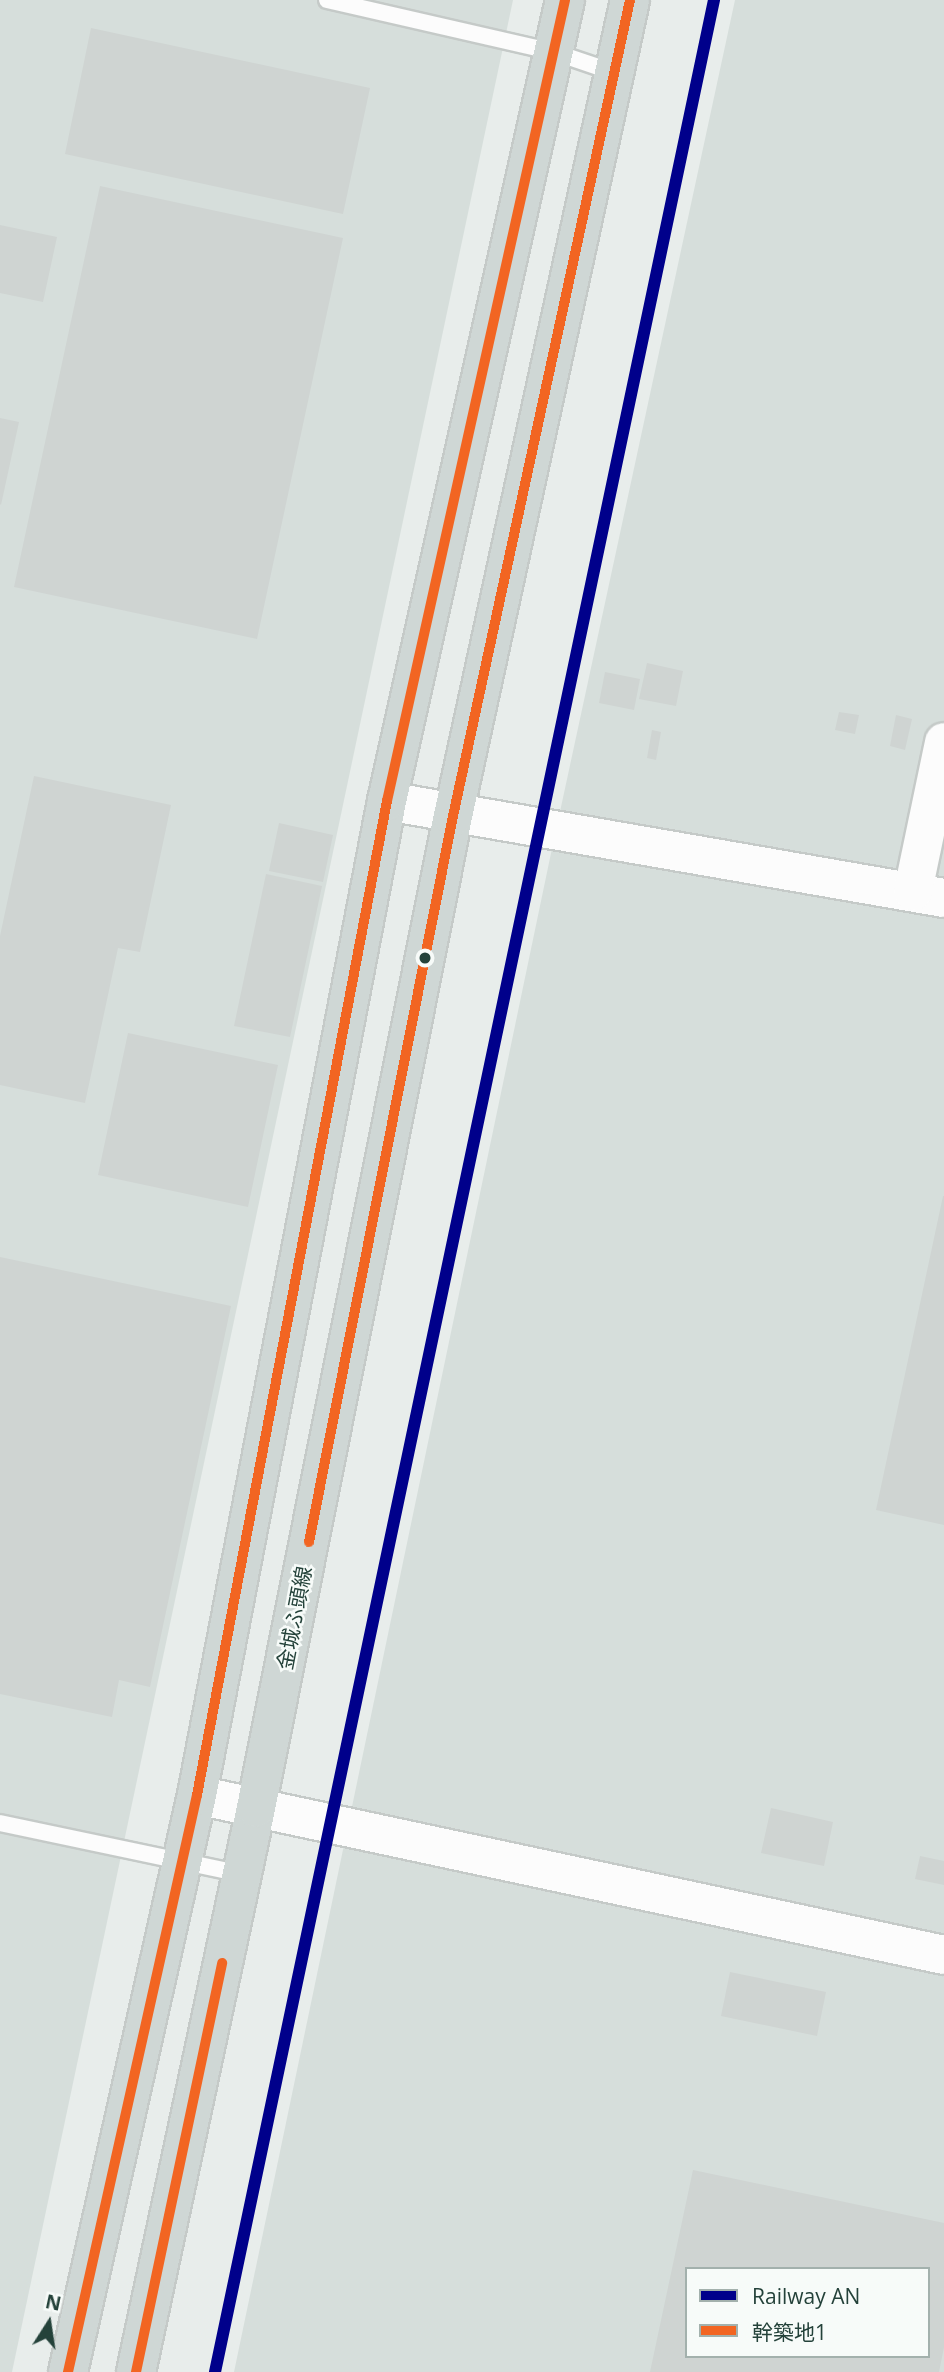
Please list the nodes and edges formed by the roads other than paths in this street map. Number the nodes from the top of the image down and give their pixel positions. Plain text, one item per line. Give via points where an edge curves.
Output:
1 (327, 0) edge
2 (565, 0) edge
3 (631, 0) edge
4 (554, 52) junction
5 (616, 73) junction
6 (944, 742) edge
7 (387, 801) junction
8 (453, 816) junction
9 (928, 895) edge
10 (197, 1795) junction
11 (256, 1808) junction
12 (0, 1823) edge
13 (182, 1861) junction
14 (241, 1874) junction
15 (944, 1955) edge
16 (68, 2372) edge
17 (136, 2372) edge

1 - 4 lane
2 - 4 main road
3 - 5 main road, 金城ふ頭線
4 - 5 lane
4 - 7 main road
5 - 8 main road, 金城ふ頭線
6 - 9 street
7 - 8 street
7 - 10 main road
8 - 9 street
8 - 11 main road, 金城ふ頭線
10 - 11 street
10 - 13 main road
11 - 14 main road, 金城ふ頭線
11 - 15 street
12 - 13 lane
13 - 14 lane
13 - 16 main road
14 - 17 main road, 金城ふ頭線

